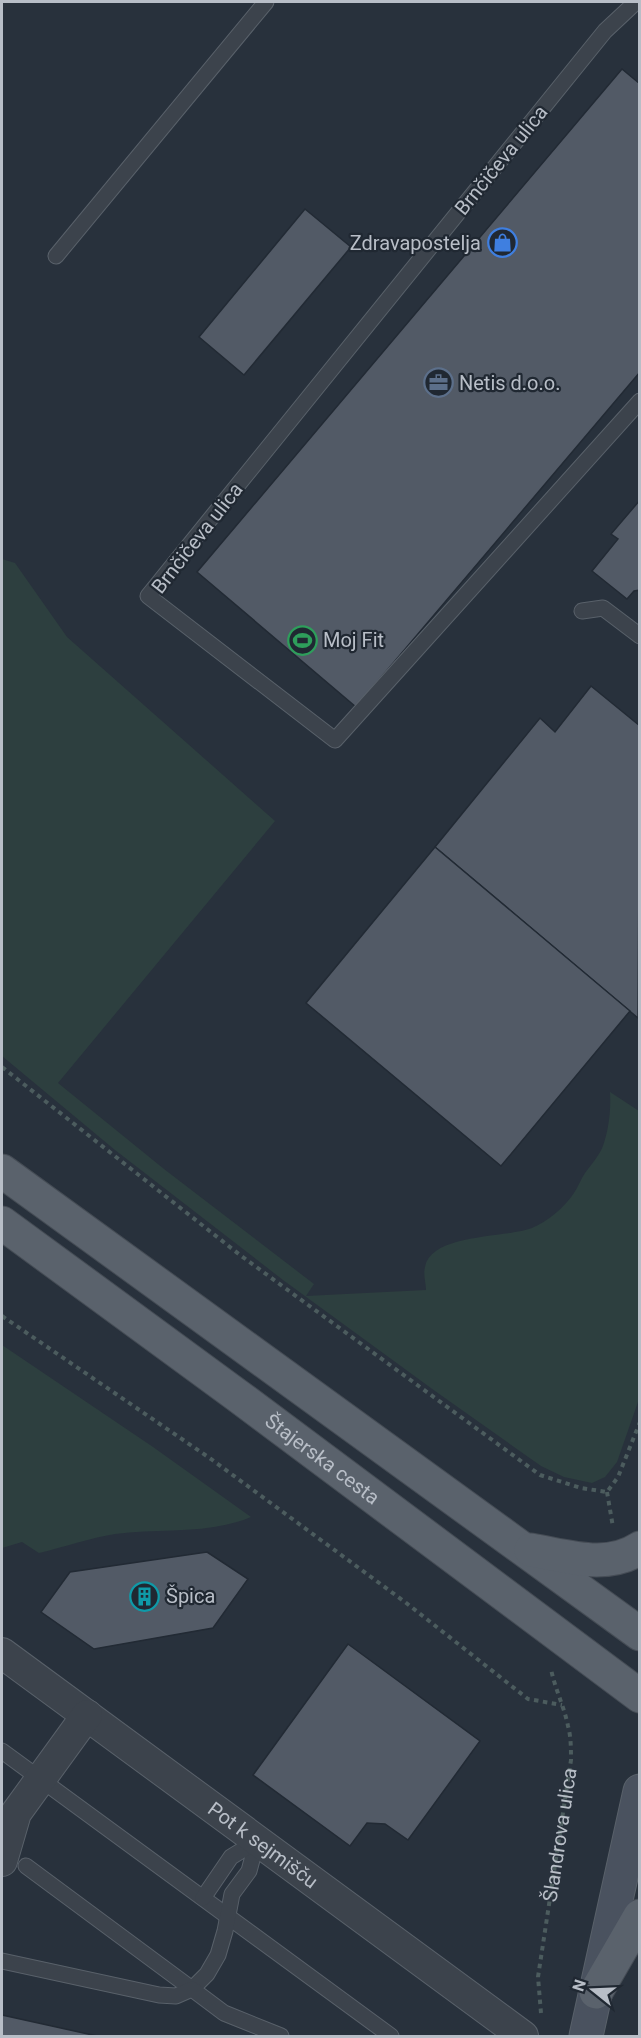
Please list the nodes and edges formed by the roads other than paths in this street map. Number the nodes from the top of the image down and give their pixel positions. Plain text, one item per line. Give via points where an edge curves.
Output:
1 (266, 2) edge
2 (636, 2) edge
3 (56, 256) dead end
4 (639, 401) edge
5 (582, 611) dead end
6 (639, 636) edge
7 (2, 1171) edge
8 (2, 1223) edge
9 (627, 1541) edge
10 (522, 1548) junction
11 (639, 1634) edge
12 (2, 1653) edge
13 (639, 1696) edge
14 (87, 1715) junction
15 (2, 1751) edge
16 (40, 1779) junction
17 (639, 1791) edge
18 (257, 1841) junction
19 (14, 1863) edge
20 (203, 1898) junction
21 (227, 1916) junction
22 (639, 1916) edge
23 (2, 1961) edge
24 (192, 1989) junction
25 (596, 1992) junction
26 (281, 2037) edge
27 (391, 2037) edge
28 (524, 2037) edge
29 (586, 2037) edge

1 - 3 lane
2 - 4 lane, Brnčičeva ulica via 604,31 148,596 334,740
5 - 6 lane via 603,608
7 - 10 main road
8 - 13 main road, Štajerska cesta
9 - 10 main road via 628,1556 616,1559 583,1559
10 - 11 main road
12 - 14 street, Pot k sejmišču
14 - 16 street
14 - 18 street, Pot k sejmišču
15 - 16 lane
16 - 19 street via 16,1813
16 - 20 lane
17 - 25 street
18 - 20 lane via 231,1857
18 - 21 lane via 249,1871 232,1894
18 - 28 street, Pot k sejmišču
19 - 24 lane
20 - 21 lane
21 - 24 lane via 218,1955
21 - 27 lane
22 - 25 main road
23 - 24 lane via 159,1995 176,1996
24 - 26 lane via 224,2013
25 - 29 street

